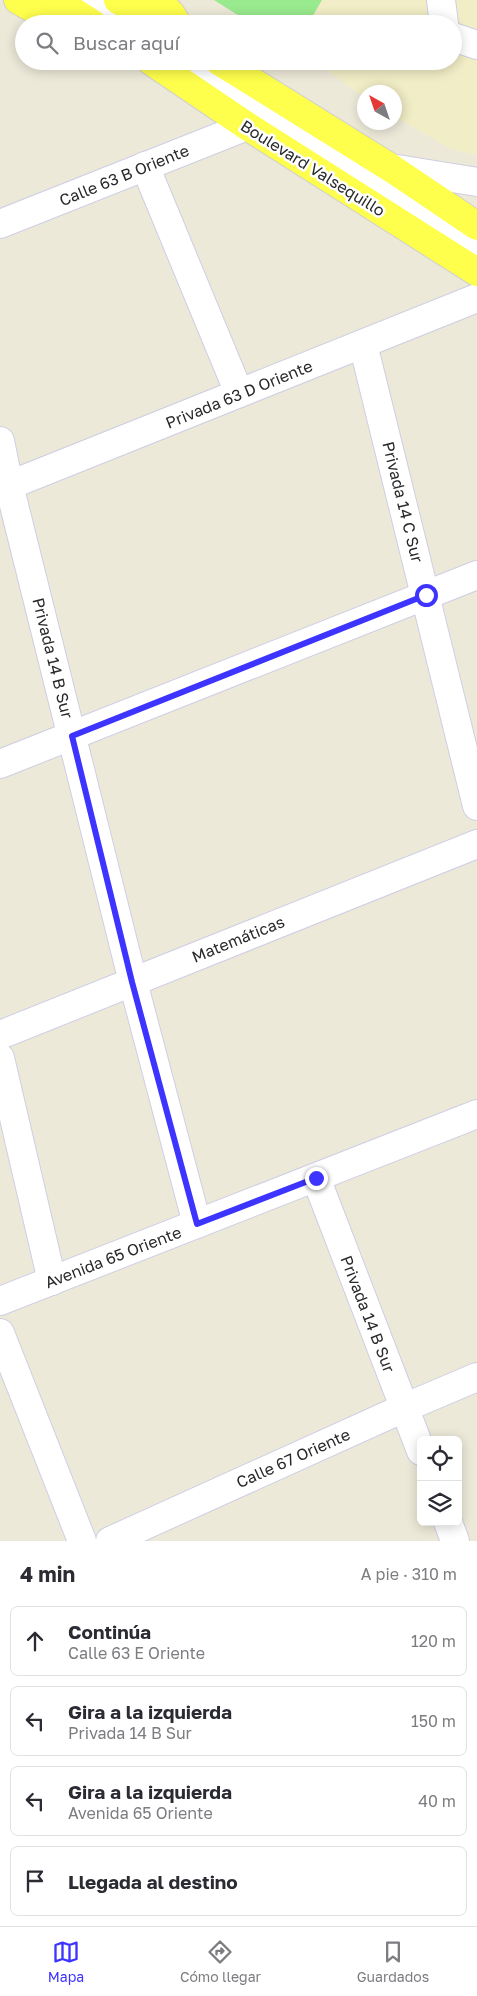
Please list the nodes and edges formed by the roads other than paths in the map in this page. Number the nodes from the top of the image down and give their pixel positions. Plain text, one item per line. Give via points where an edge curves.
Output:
1 (18, 0) edge
2 (92, 0) edge
3 (118, 0) edge
4 (158, 0) edge
5 (441, 0) edge
6 (61, 7) edge
7 (76, 15) edge
8 (83, 15) edge
9 (116, 15) edge
10 (144, 15) edge
11 (172, 15) edge
12 (443, 15) edge
13 (462, 41) edge
14 (477, 45) edge
15 (164, 70) edge
16 (184, 70) edge
17 (205, 70) edge
18 (233, 70) edge
19 (254, 130) junction
20 (290, 136) junction
21 (145, 166) junction
22 (391, 168) junction
23 (477, 182) edge
24 (429, 194) junction
25 (477, 210) edge
26 (0, 224) edge
27 (477, 226) edge
28 (477, 239) edge
29 (477, 251) edge
30 (477, 272) edge
31 (477, 298) edge
32 (362, 344) junction
33 (239, 394) junction
34 (0, 440) edge
35 (5, 487) edge
36 (477, 574) edge
37 (426, 595) junction
38 (72, 736) junction
39 (0, 764) edge
40 (477, 806) edge
41 (477, 844) edge
42 (132, 982) junction
43 (0, 1035) edge
44 (0, 1058) edge
45 (477, 1114) edge
46 (316, 1178) junction
47 (197, 1224) junction
48 (52, 1281) junction
49 (0, 1301) edge
50 (0, 1333) edge
51 (477, 1377) edge
52 (404, 1408) junction
53 (417, 1441) edge
54 (449, 1526) edge
55 (82, 1541) edge
56 (110, 1541) edge
57 (455, 1541) edge

1 - 6 main road
2 - 9 street
3 - 10 main road
4 - 11 main road
5 - 12 street
6 - 7 main road
6 - 8 street
13 - 14 street
15 - 19 main road, Boulevard Valsequillo
16 - 20 street
17 - 28 street
18 - 22 main road
19 - 20 street
19 - 21 street, Calle 63 B Oriente
19 - 30 main road, Boulevard Valsequillo
20 - 29 street
21 - 26 street, Calle 63 B Oriente
21 - 33 street
22 - 23 street
22 - 24 main road
24 - 25 main road
24 - 27 main road
31 - 32 street, Privada 63 D Oriente
32 - 33 street, Privada 63 D Oriente
32 - 37 street, Privada 14 C Sur
33 - 35 street, Privada 63 D Oriente
34 - 35 street, Privada 14 B Sur
35 - 38 street, Privada 14 B Sur
36 - 37 street
37 - 38 street
37 - 40 street, Privada 14 C Sur
38 - 39 street
38 - 42 street, Privada 14 B Sur
41 - 42 street, Matemáticas
42 - 43 street, Matemáticas
42 - 47 street, Privada 14 B Sur
44 - 48 street
45 - 46 street, Avenida 65 Oriente
46 - 47 street, Avenida 65 Oriente
46 - 52 street, Privada 14 B Sur
47 - 48 street, Avenida 65 Oriente
48 - 49 street, Avenida 65 Oriente
50 - 55 street
51 - 52 street, Calle 67 Oriente
52 - 53 street, Privada 14 B Sur
52 - 56 street, Calle 67 Oriente
54 - 57 street

